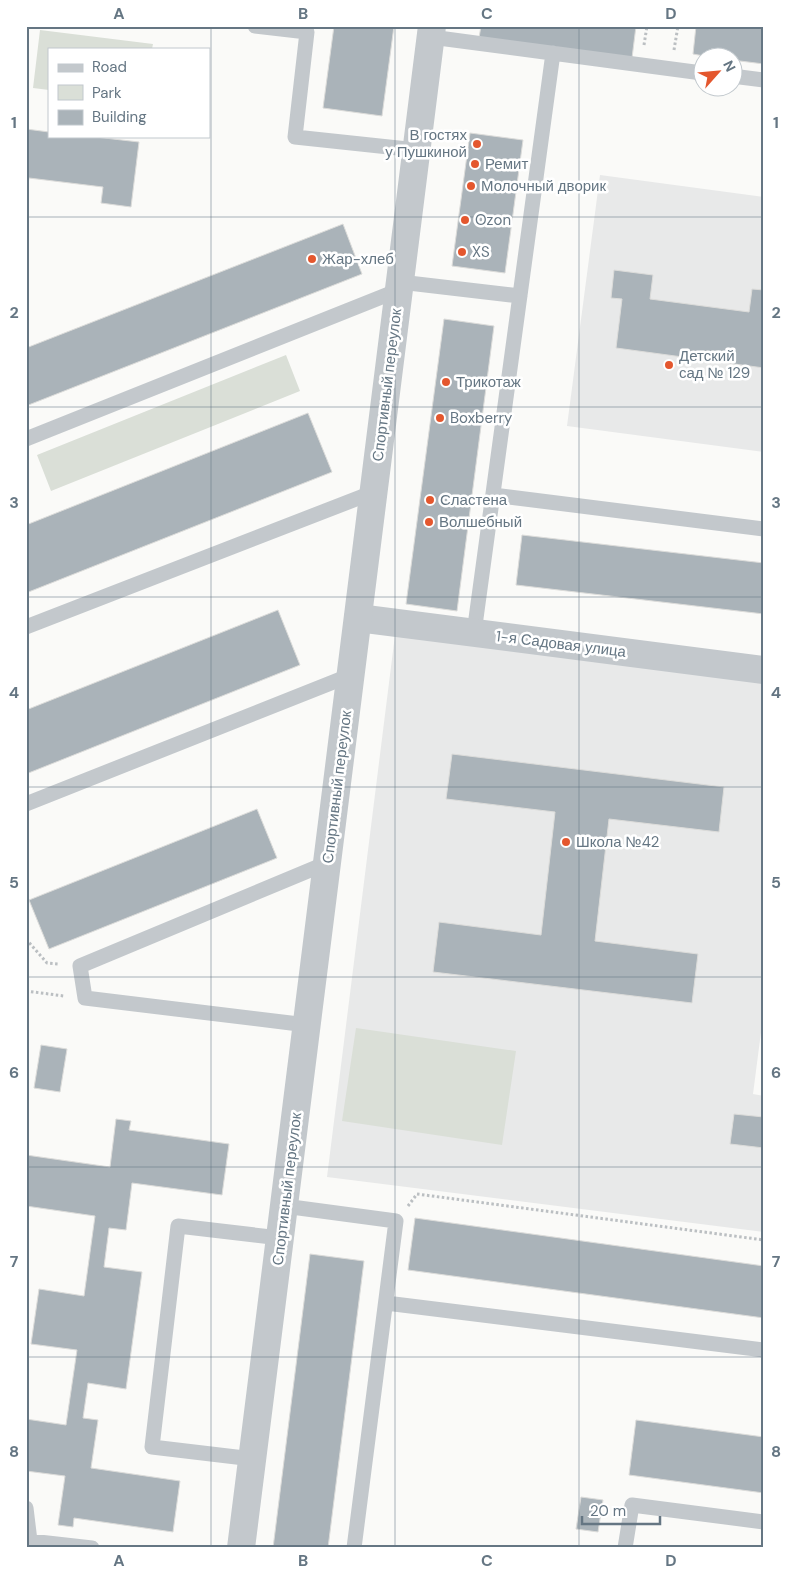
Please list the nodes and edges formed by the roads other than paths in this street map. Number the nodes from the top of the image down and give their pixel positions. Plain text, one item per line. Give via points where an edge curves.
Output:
1 (255, 26) edge
2 (431, 32) edge
3 (554, 53) junction
4 (692, 72) edge
5 (742, 77) edge
6 (764, 80) edge
7 (417, 150) junction
8 (399, 286) junction
9 (520, 296) junction
10 (26, 439) edge
11 (374, 492) junction
12 (493, 495) junction
13 (764, 529) edge
14 (358, 618) junction
15 (26, 627) edge
16 (474, 633) junction
17 (764, 670) edge
18 (351, 675) junction
19 (26, 804) edge
20 (327, 863) junction
21 (307, 1025) junction
22 (284, 1206) junction
23 (280, 1238) junction
24 (386, 1302) junction
25 (764, 1350) edge
26 (253, 1459) junction
27 (26, 1508) edge
28 (764, 1522) edge
29 (92, 1548) edge
30 (241, 1548) edge
31 (354, 1548) edge
32 (624, 1548) edge

1 - 7 lane via 307,32 295,137
2 - 3 lane
2 - 7 street, Спортивный переулок
3 - 4 lane
3 - 9 lane
5 - 6 lane
7 - 8 street, Спортивный переулок
8 - 9 lane
8 - 10 lane
8 - 11 street, Спортивный переулок
9 - 12 lane
11 - 14 street, Спортивный переулок
11 - 15 lane
12 - 13 lane
12 - 16 lane
14 - 16 street, 1-я Садовая улица
14 - 18 street, Спортивный переулок
16 - 17 street, 1-я Садовая улица
18 - 19 lane
18 - 20 street, Спортивный переулок
20 - 21 street, Спортивный переулок
20 - 21 lane via 80,966 85,998
21 - 22 street, Спортивный переулок
22 - 23 street, Спортивный переулок
22 - 24 lane via 396,1221
23 - 26 street, Спортивный переулок
23 - 26 lane via 178,1226 152,1447
24 - 25 lane
24 - 31 lane
26 - 30 street, Спортивный переулок
27 - 29 lane via 30,1541
28 - 32 lane via 632,1505

